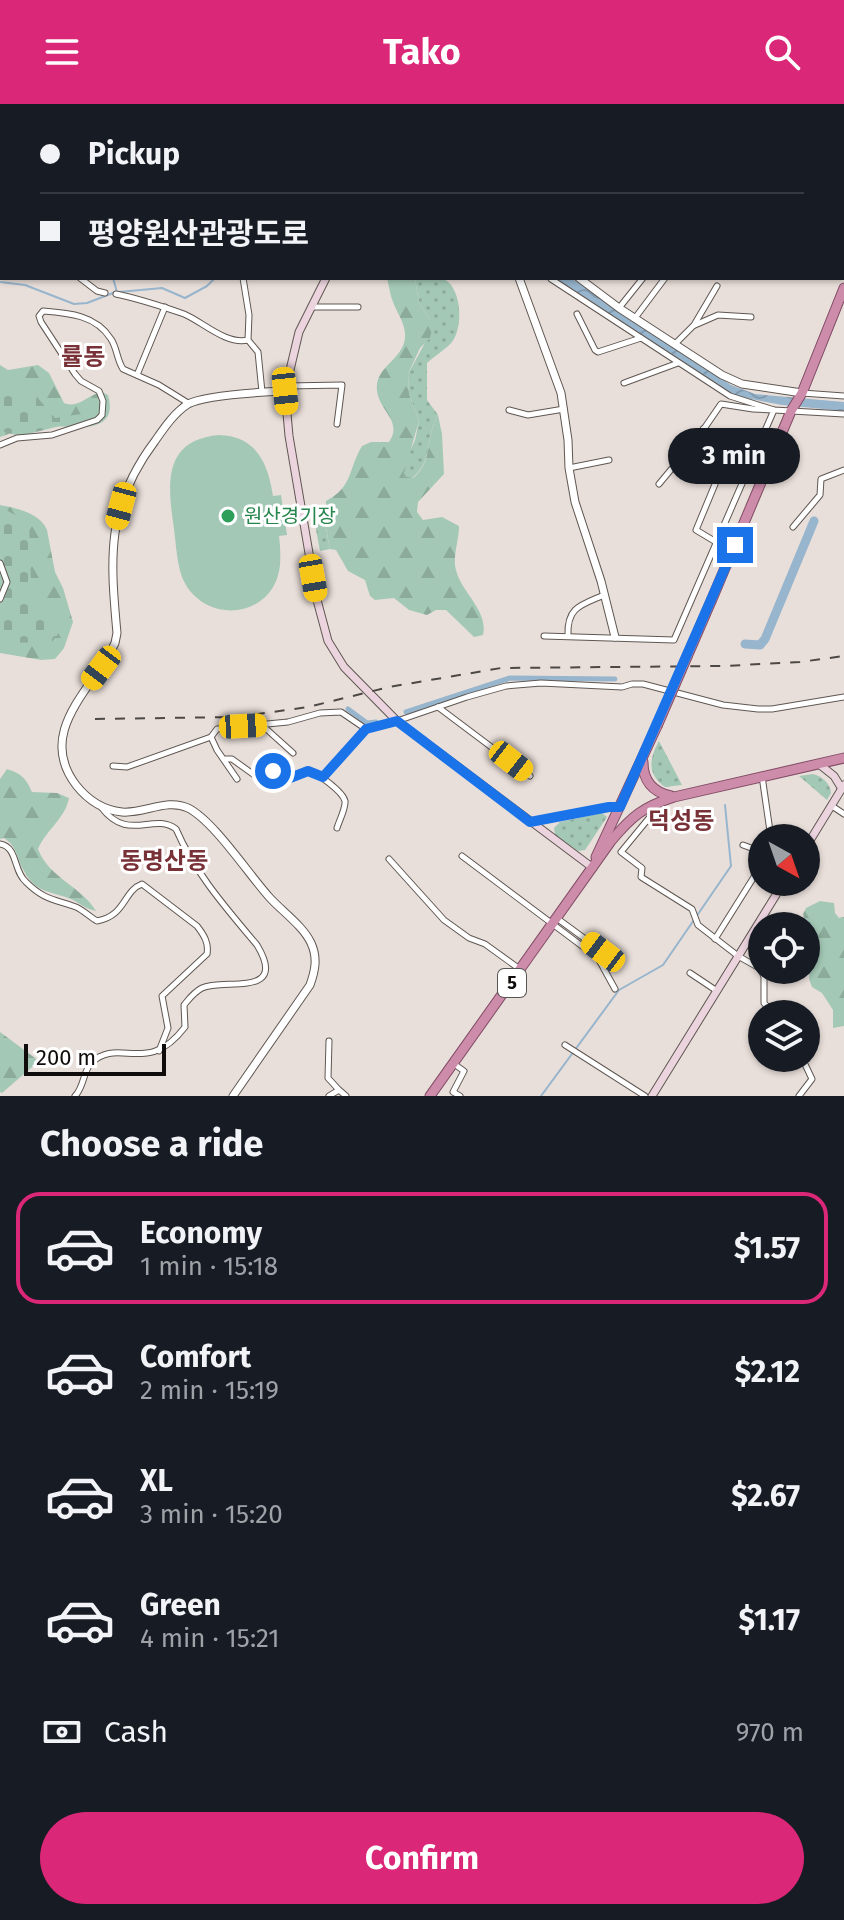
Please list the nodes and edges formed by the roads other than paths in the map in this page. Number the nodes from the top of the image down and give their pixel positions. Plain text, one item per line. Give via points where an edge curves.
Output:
1 (82, 280) edge
2 (243, 280) edge
3 (325, 280) edge
4 (520, 280) edge
5 (553, 280) edge
6 (641, 280) edge
7 (664, 280) edge
8 (590, 281) edge
9 (717, 286) dead end
10 (844, 288) edge
11 (105, 293) dead end
12 (116, 294) dead end
13 (165, 307) junction
14 (310, 307) junction
15 (358, 307) dead end
16 (619, 308) junction
17 (577, 314) dead end
18 (751, 317) dead end
19 (635, 318) junction
20 (694, 325) junction
21 (641, 338) junction
22 (248, 340) junction
23 (675, 344) junction
24 (678, 363) junction
25 (137, 375) junction
26 (624, 383) dead end
27 (285, 388) junction
28 (262, 392) junction
29 (801, 395) junction
30 (844, 396) edge
31 (189, 404) junction
32 (564, 409) junction
33 (793, 409) junction
34 (509, 410) dead end
35 (774, 410) junction
36 (844, 414) edge
37 (337, 424) dead end
38 (703, 429) junction
39 (0, 445) edge
40 (609, 460) dead end
41 (569, 468) junction
42 (844, 470) edge
43 (659, 484) dead end
44 (793, 527) dead end
45 (716, 542) junction
46 (0, 563) edge
47 (605, 594) junction
48 (0, 599) edge
49 (568, 635) junction
50 (544, 636) dead end
51 (615, 637) junction
52 (844, 697) edge
53 (437, 707) junction
54 (397, 721) junction
55 (262, 725) junction
56 (366, 729) junction
57 (211, 737) junction
58 (293, 753) dead end
59 (643, 758) junction
60 (844, 758) edge
61 (224, 759) junction
62 (817, 763) junction
63 (113, 766) dead end
64 (530, 776) dead end
65 (762, 776) junction
66 (323, 777) junction
67 (237, 779) dead end
68 (843, 787) edge
69 (674, 797) junction
70 (100, 806) junction
71 (832, 806) junction
72 (620, 807) junction
73 (844, 814) edge
74 (649, 818) dead end
75 (530, 822) junction
76 (769, 824) edge
77 (820, 825) edge
78 (337, 828) dead end
79 (0, 844) edge
80 (743, 845) dead end
81 (748, 847) edge
82 (462, 856) dead end
83 (389, 859) dead end
84 (593, 868) junction
85 (748, 886) edge
86 (775, 896) edge
87 (556, 921) junction
88 (715, 939) junction
89 (738, 956) junction
90 (521, 970) junction
91 (690, 973) dead end
92 (615, 989) dead end
93 (717, 991) junction
94 (764, 1000) edge
95 (329, 1041) dead end
96 (565, 1045) dead end
97 (159, 1051) junction
98 (453, 1064) junction
99 (809, 1072) edge
100 (339, 1090) junction
101 (75, 1096) edge
102 (233, 1096) edge
103 (329, 1096) edge
104 (346, 1096) edge
105 (430, 1096) edge
106 (460, 1096) edge
107 (645, 1096) edge
108 (652, 1096) edge
109 (799, 1096) edge

1 - 11 street
2 - 22 street
3 - 14 main road
4 - 32 street
5 - 21 street
6 - 16 street
7 - 19 street
8 - 16 street
9 - 20 street
10 - 29 highway
12 - 13 street
13 - 22 street via 226,337
13 - 25 street
14 - 15 street
14 - 27 main road
16 - 19 street
17 - 21 street via 598,352
18 - 20 street via 718,315
19 - 23 street
20 - 23 street
21 - 24 street
22 - 28 street via 258,352
23 - 29 street via 742,384
24 - 26 street
24 - 35 street via 730,396
25 - 31 street
25 - 39 street via 120,366 111,339 91,320 41,312 41,322 78,379 99,391 102,415 52,435
27 - 28 street
27 - 37 street via 342,385
27 - 54 main road via 289,436 328,641 344,667
28 - 31 street
29 - 30 street
29 - 33 highway
31 - 70 street via 146,452 129,482 113,533 115,643 74,704 63,734 69,774
32 - 34 street via 528,415
32 - 41 street
33 - 35 street
33 - 36 street
33 - 59 highway, bridge
35 - 38 street via 721,404
35 - 45 street
38 - 43 street
38 - 45 street via 729,442 730,448 696,530
40 - 41 street
41 - 47 street
42 - 44 street via 821,479 820,495
45 - 51 street via 674,640
46 - 48 street via 7,582
47 - 49 street via 575,610
47 - 51 street
49 - 50 street
49 - 51 street
52 - 53 street via 758,709 643,684 541,683 506,686
53 - 54 street
53 - 64 street
54 - 56 street
54 - 75 main road
55 - 56 street via 341,712
55 - 57 street via 217,729
55 - 58 street
56 - 66 street
57 - 61 street
57 - 63 street via 127,767
59 - 69 highway via 643,772 653,789
59 - 72 highway
60 - 62 highway
61 - 66 street via 257,777 273,771 290,778 308,771
61 - 67 street
62 - 65 highway
62 - 68 main road
65 - 69 highway
65 - 76 street
66 - 78 street via 345,802
68 - 71 main road
69 - 84 highway via 637,813
70 - 97 street via 123,824 165,823 176,829 208,886 262,954 263,975 253,984 206,987 191,997 182,1009 185,1027
70 - 102 street via 125,812 175,804 189,808 313,948 310,985
71 - 73 street
71 - 77 main road
72 - 75 street
72 - 84 highway
74 - 88 street via 621,852 642,868 641,877 692,909 698,925
75 - 84 main road
79 - 97 street via 13,852 20,877 29,885 97,921 114,914 142,884 203,933 207,954 162,996 168,1028
80 - 81 street
82 - 87 street
83 - 90 street via 444,920
84 - 87 highway, 5
85 - 88 street
86 - 89 main road
87 - 90 highway, 5
87 - 92 street via 603,952 598,958
88 - 89 street
89 - 93 main road
89 - 94 street via 761,969
90 - 98 highway, 5
91 - 93 street
93 - 108 main road
95 - 100 street via 328,1078
96 - 107 street
97 - 101 street via 102,1056 90,1065
98 - 105 highway, 5
98 - 106 street via 464,1071 453,1092
99 - 109 street via 812,1079
100 - 103 street
100 - 104 street

